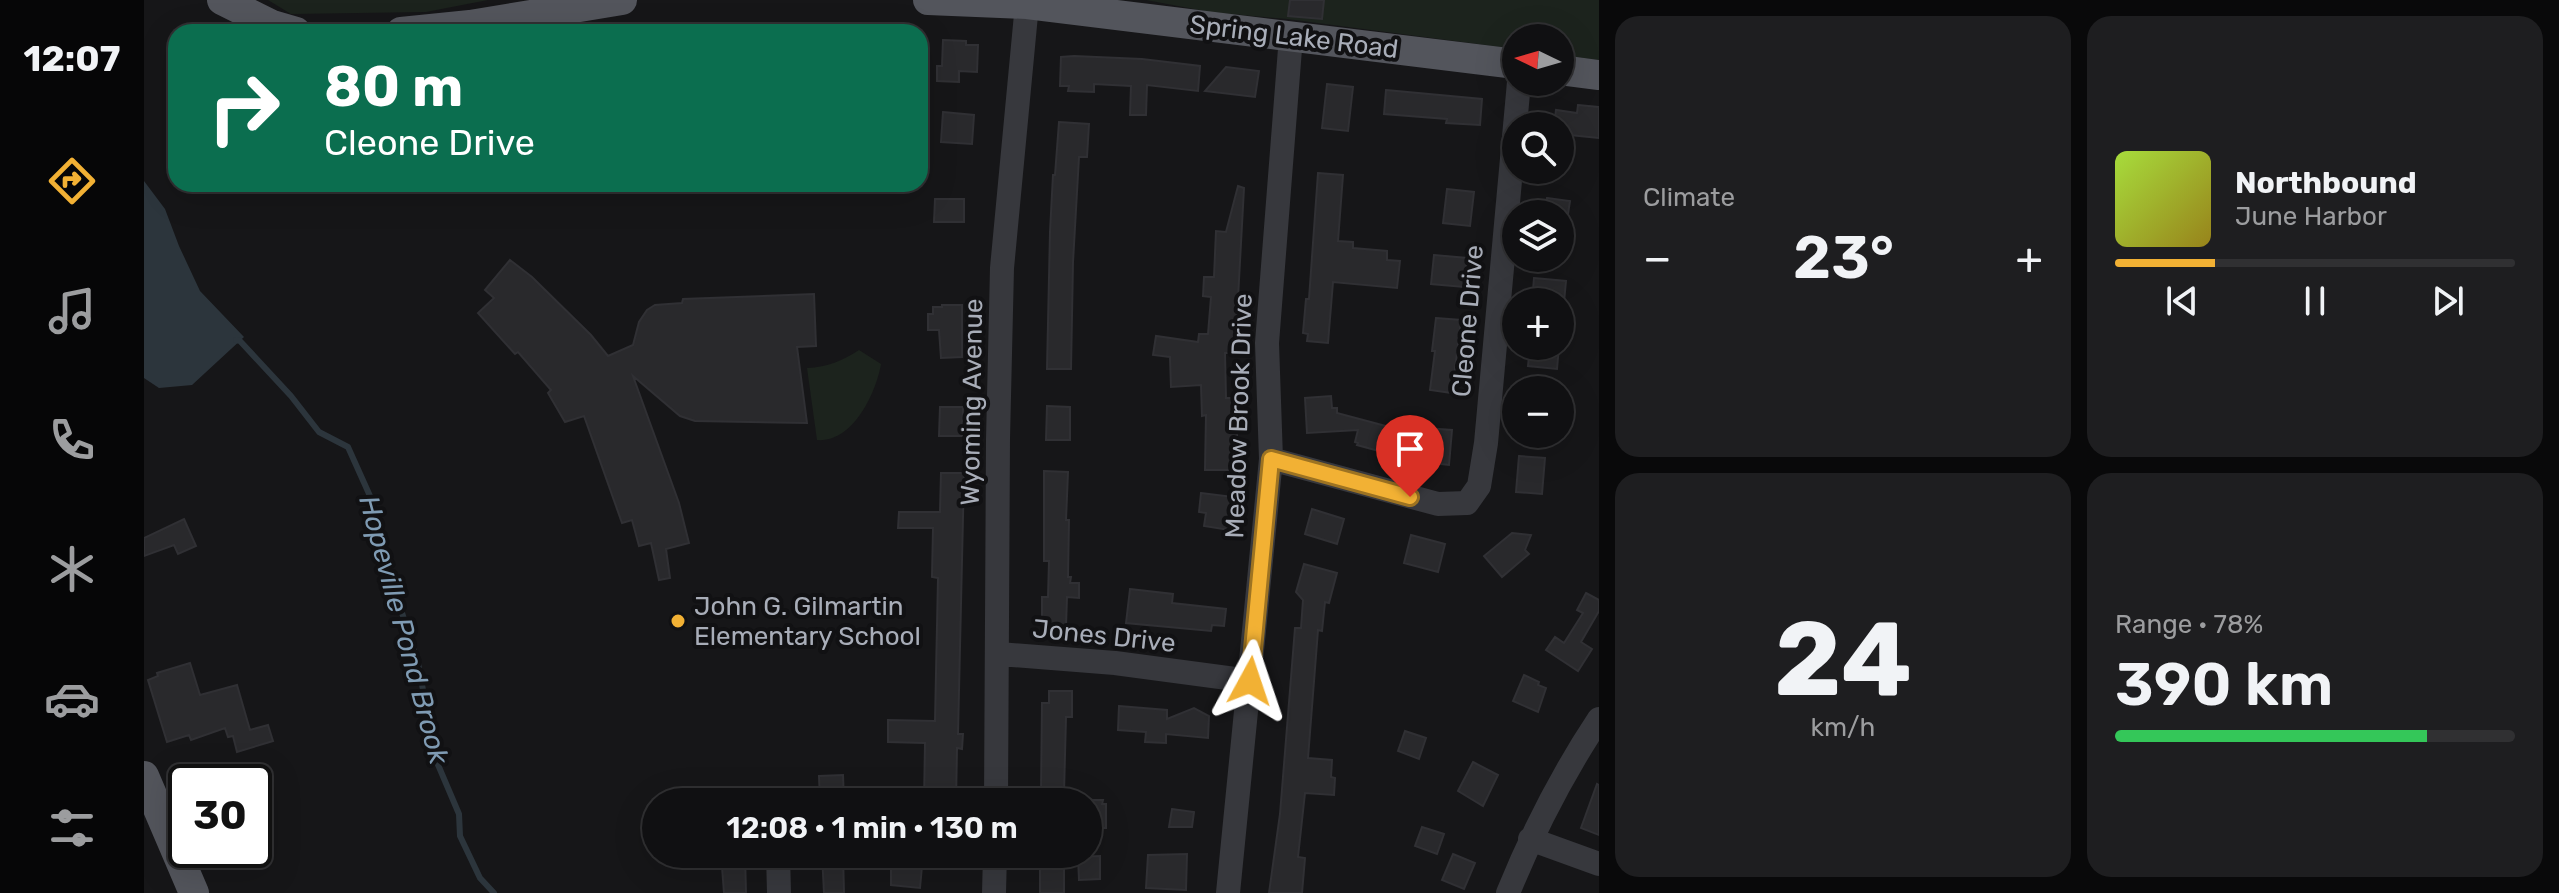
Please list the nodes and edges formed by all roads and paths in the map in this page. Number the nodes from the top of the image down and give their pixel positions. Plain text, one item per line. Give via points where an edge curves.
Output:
1 (222, 0) edge
2 (622, 0) edge
3 (928, 0) edge
4 (1027, 4) junction
5 (270, 24) edge
6 (476, 24) edge
7 (1291, 36) junction
8 (1502, 62) edge
9 (1574, 72) edge
10 (1599, 75) edge
11 (1518, 96) edge
12 (1271, 459) junction
13 (999, 654) junction
14 (1250, 681) junction
15 (1599, 719) edge
16 (144, 776) edge
17 (996, 788) edge
18 (1530, 839) junction
19 (1599, 864) edge
20 (778, 868) edge
21 (995, 868) edge
22 (194, 893) edge
23 (779, 893) edge
24 (994, 893) edge
25 (1228, 893) edge
26 (1508, 893) edge

1 - 5 main road
2 - 6 main road
3 - 4 main road, Spring Lake Road
4 - 7 main road, Spring Lake Road
4 - 13 street, Wyoming Avenue via 1002,268
7 - 8 main road, Spring Lake Road
7 - 12 street, Meadow Brook Drive via 1267,343
9 - 10 main road
11 - 12 street, Cleone Drive via 1479,486 1467,503 1438,504
12 - 14 street, Meadow Brook Drive
13 - 14 street, Jones Drive
13 - 17 street, Wyoming Avenue
14 - 25 street, Meadow Brook Drive
15 - 18 street via 1565,769
16 - 22 main road
18 - 19 street
18 - 26 street
20 - 23 street
21 - 24 street

